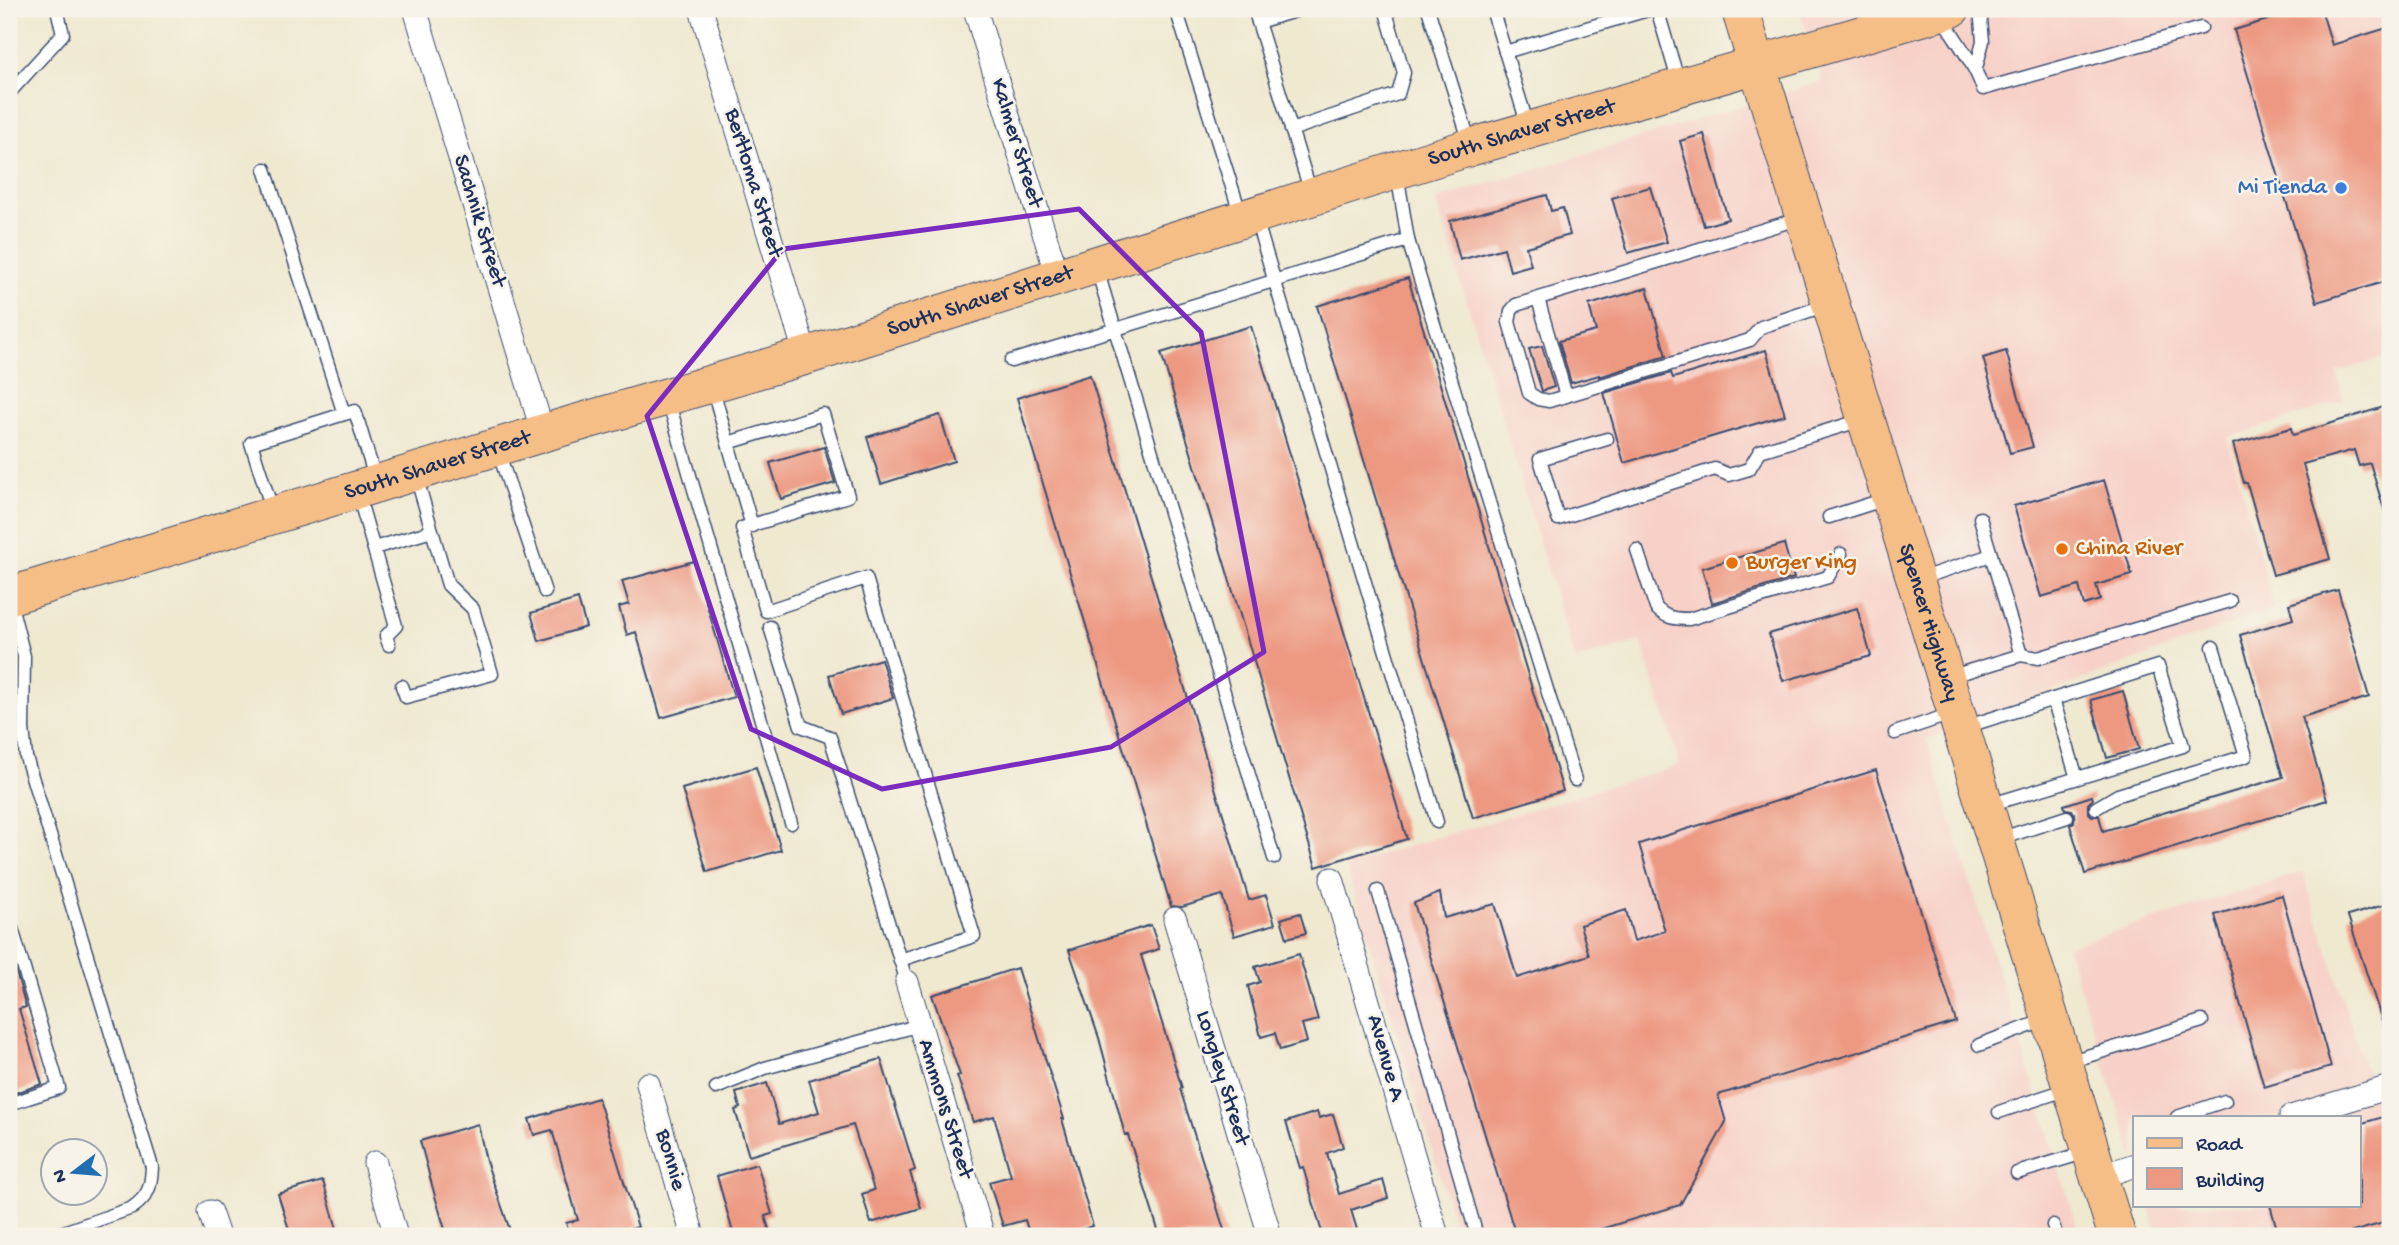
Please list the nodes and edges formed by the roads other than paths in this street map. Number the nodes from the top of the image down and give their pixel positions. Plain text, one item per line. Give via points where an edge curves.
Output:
1 (57, 9) edge
2 (415, 9) edge
3 (701, 9) edge
4 (975, 9) edge
5 (1176, 9) edge
6 (1254, 9) edge
7 (1302, 9) edge
8 (1428, 9) edge
9 (1492, 9) edge
10 (1651, 9) edge
11 (1657, 9) edge
12 (1740, 9) edge
13 (1980, 9) edge
14 (1387, 10) edge
15 (1945, 10) edge
16 (1258, 22) junction
17 (2200, 28) dead end
18 (1505, 52) junction
19 (1757, 64) junction
20 (1976, 68) junction
21 (1680, 86) junction
22 (9, 93) edge
23 (1291, 130) junction
24 (1529, 130) junction
25 (1471, 147) junction
26 (265, 169) dead end
27 (1397, 170) junction
28 (1312, 197) junction
29 (1248, 217) junction
30 (1804, 217) junction
31 (1408, 240) junction
32 (1096, 266) junction
33 (1058, 278) junction
34 (1274, 281) junction
35 (1538, 299) junction
36 (1831, 304) junction
37 (1116, 330) junction
38 (806, 356) junction
39 (1011, 361) dead end
40 (711, 384) junction
41 (1566, 396) junction
42 (667, 397) junction
43 (344, 414) junction
44 (1866, 419) junction
45 (543, 433) junction
46 (1607, 439) dead end
47 (728, 443) junction
48 (497, 447) junction
49 (415, 472) junction
50 (367, 487) junction
51 (1890, 498) junction
52 (274, 515) junction
53 (1829, 517) dead end
54 (1980, 518) dead end
55 (752, 526) junction
56 (432, 531) junction
57 (374, 548) junction
58 (1637, 550) dead end
59 (1841, 554) dead end
60 (1991, 555) junction
61 (1916, 580) junction
62 (545, 592) dead end
63 (9, 597) edge
64 (2230, 601) dead end
65 (769, 626) dead end
66 (389, 645) dead end
67 (2213, 647) dead end
68 (2021, 655) junction
69 (1945, 678) junction
70 (402, 686) dead end
71 (2053, 699) junction
72 (1959, 721) junction
73 (1895, 733) dead end
74 (2077, 778) junction
75 (1575, 780) dead end
76 (1985, 806) junction
77 (2096, 808) dead end
78 (2067, 817) dead end
79 (1437, 822) dead end
80 (791, 823) dead end
81 (1996, 840) junction
82 (1274, 858) dead end
83 (1332, 879) dead end
84 (1378, 891) dead end
85 (9, 918) edge
86 (1175, 919) dead end
87 (904, 971) junction
88 (2050, 1018) junction
89 (2202, 1021) dead end
90 (920, 1025) junction
91 (1979, 1045) dead end
92 (2068, 1075) junction
93 (648, 1084) dead end
94 (2390, 1087) edge
95 (716, 1088) dead end
96 (2225, 1101) dead end
97 (9, 1104) edge
98 (1999, 1112) dead end
99 (2181, 1116) edge
100 (2294, 1116) edge
101 (374, 1163) dead end
102 (2095, 1164) junction
103 (2133, 1166) edge
104 (2017, 1173) dead end
105 (210, 1212) dead end
106 (52, 1236) edge
107 (218, 1236) edge
108 (396, 1236) edge
109 (693, 1236) edge
110 (983, 1236) edge
111 (1270, 1236) edge
112 (1437, 1236) edge
113 (1477, 1236) edge
114 (2117, 1236) edge

1 - 22 lane via 63,34
2 - 45 street, Sachnik Street
3 - 38 street, Bertloma Street
4 - 33 street, Kalmer Street
5 - 29 lane
6 - 16 lane
7 - 16 lane
8 - 25 lane
9 - 18 lane
10 - 18 lane
11 - 21 lane
12 - 19 main road, Spencer Highway
13 - 20 lane via 1983,41
14 - 23 lane via 1404,73 1398,94
15 - 19 main road, South Shaver Street
15 - 20 lane via 1962,51
16 - 23 lane
17 - 20 lane via 1983,89
18 - 24 lane
19 - 21 main road, South Shaver Street
19 - 30 main road, Spencer Highway
21 - 24 main road, South Shaver Street
23 - 28 lane
24 - 25 main road, South Shaver Street
25 - 27 main road, South Shaver Street
26 - 43 lane
27 - 28 main road, South Shaver Street
27 - 31 lane
28 - 29 main road, South Shaver Street
29 - 32 main road, South Shaver Street
29 - 34 lane
30 - 35 lane
30 - 36 main road, Spencer Highway
31 - 34 lane
31 - 75 lane
32 - 33 main road, South Shaver Street
32 - 37 lane
33 - 38 main road, South Shaver Street
34 - 37 lane
34 - 79 lane
35 - 41 lane
35 - 41 lane via 1516,305 1509,322 1529,393 1549,401
36 - 41 lane via 1761,327 1750,340
36 - 44 main road, Spencer Highway
37 - 39 lane
37 - 82 lane
38 - 40 main road, South Shaver Street
40 - 42 main road, South Shaver Street
40 - 47 lane
42 - 45 main road, South Shaver Street
42 - 80 lane
43 - 50 lane via 355,411
43 - 52 lane via 251,443
44 - 46 lane via 1760,451 1749,469 1728,475 1715,469 1558,519 1540,459
44 - 51 main road, Spencer Highway
45 - 48 main road, South Shaver Street
47 - 55 lane
47 - 55 lane via 823,414 848,496
48 - 49 main road, South Shaver Street
48 - 62 lane
49 - 50 main road, South Shaver Street
49 - 56 lane
50 - 52 main road, South Shaver Street
50 - 57 lane
51 - 53 lane
51 - 61 main road, Spencer Highway
52 - 63 main road, South Shaver Street
54 - 60 lane
55 - 87 lane via 742,528 766,611 866,578 974,936
56 - 57 lane
56 - 70 lane via 448,585 472,609 492,674 406,697
57 - 66 lane via 396,626 386,636
58 - 59 lane via 1656,608 1674,619 1689,619 1828,577
60 - 61 lane
60 - 68 lane
61 - 69 main road, Spencer Highway
63 - 106 lane via 24,656 26,757 152,1167 151,1188 132,1208
64 - 68 lane via 2038,658
65 - 87 lane via 801,726 830,737
67 - 77 lane via 2246,756 2118,795
68 - 69 lane
69 - 72 main road, Spencer Highway
71 - 72 lane
71 - 74 lane
71 - 74 lane via 2158,666 2183,746
72 - 73 lane
72 - 76 main road, Spencer Highway
74 - 76 lane
76 - 81 main road, Spencer Highway
78 - 81 lane
81 - 88 main road, Spencer Highway
83 - 112 street, Avenue A
84 - 113 lane
85 - 97 lane via 60,1088
86 - 111 street, Longley Street
87 - 90 street, Ammons Street
88 - 91 lane
88 - 92 main road, Spencer Highway
89 - 92 lane
90 - 95 lane via 765,1068
90 - 110 street, Ammons Street
92 - 98 lane
92 - 102 main road, Spencer Highway
93 - 109 street, Bonnie
94 - 100 street
96 - 99 lane
101 - 108 street
102 - 103 street
102 - 104 lane
102 - 114 main road, Spencer Highway
105 - 107 street

